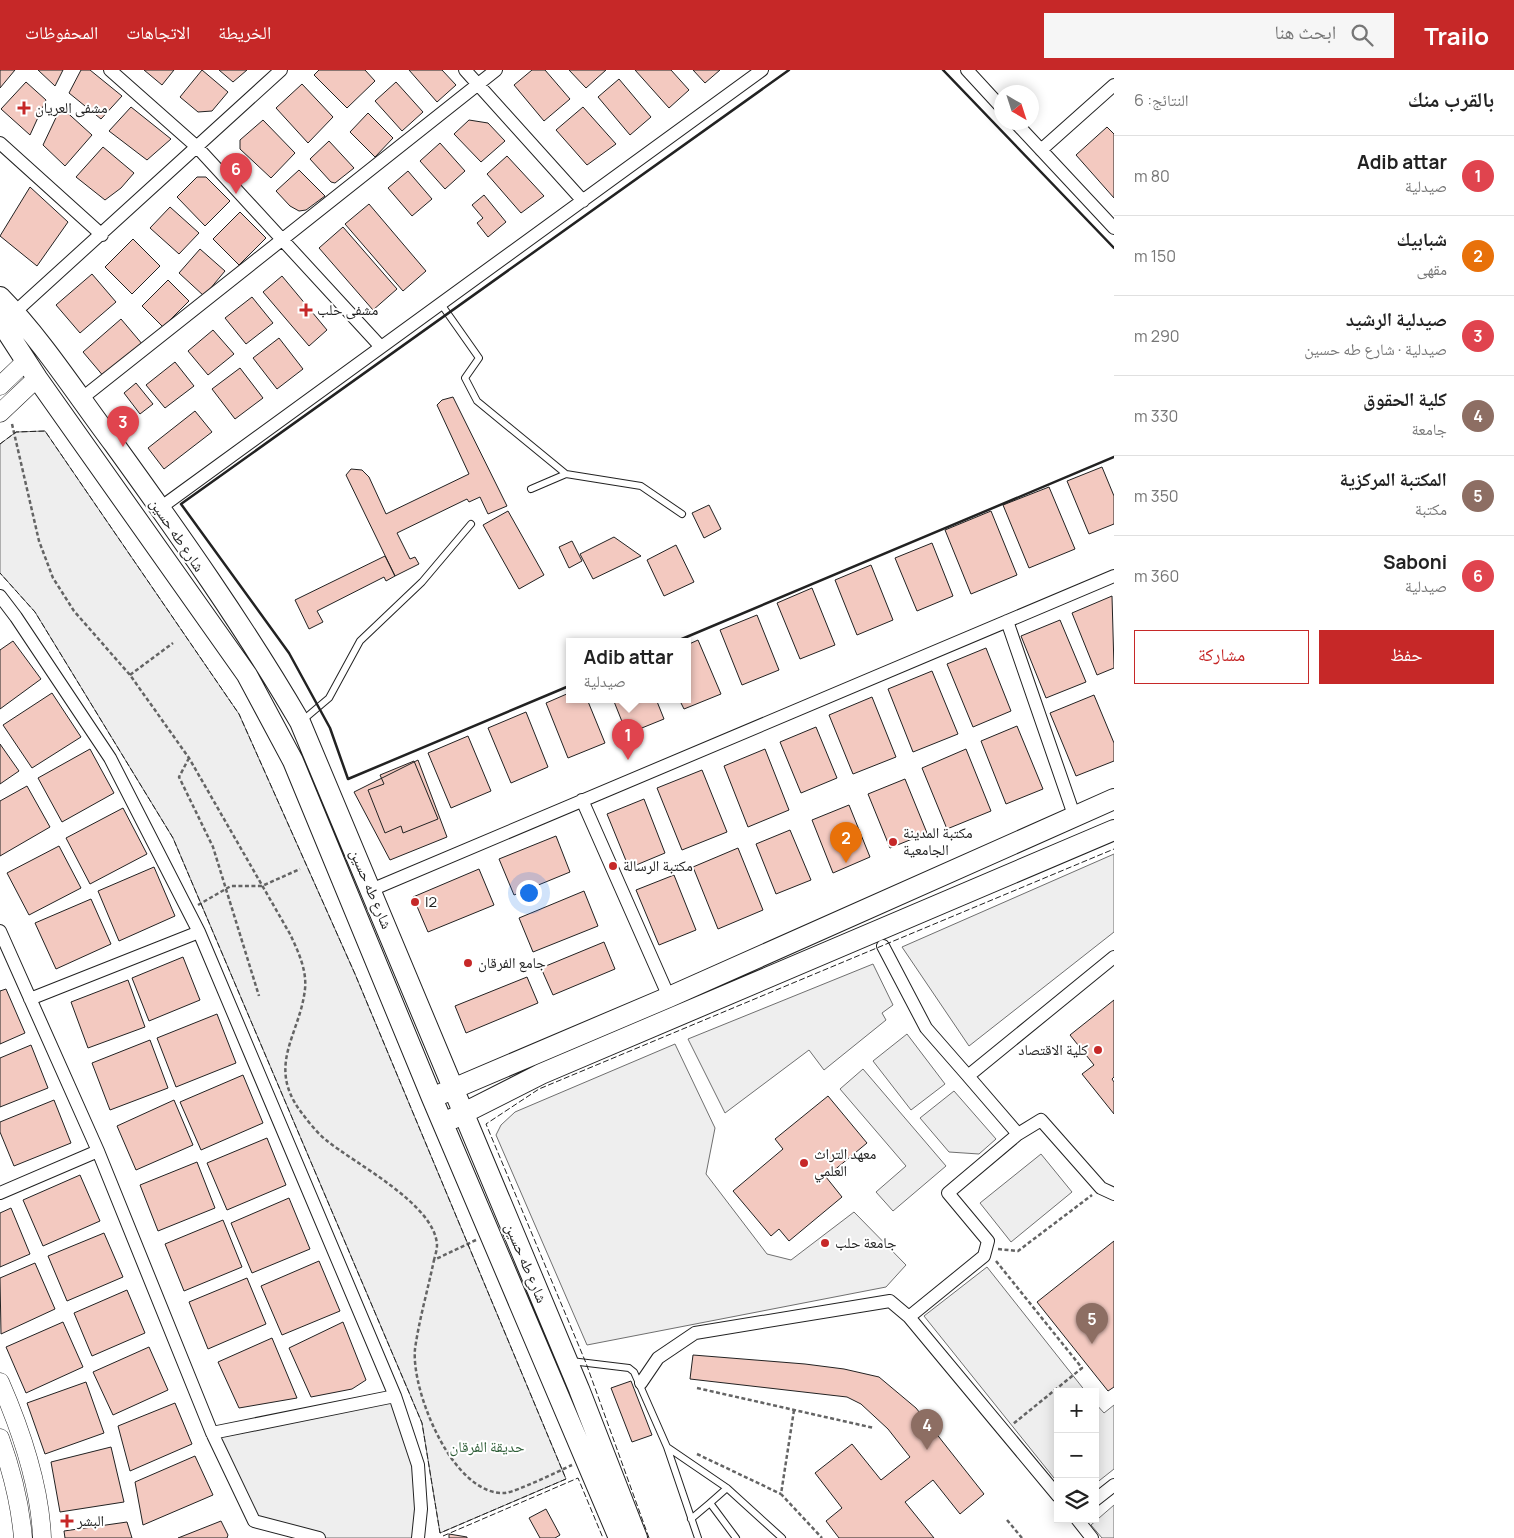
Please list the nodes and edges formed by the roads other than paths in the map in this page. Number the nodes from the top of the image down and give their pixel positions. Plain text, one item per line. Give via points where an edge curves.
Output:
1 (110, 70) edge
2 (281, 70) edge
3 (465, 70) edge
4 (496, 70) edge
5 (762, 70) edge
6 (966, 70) edge
7 (478, 84) junction
8 (1114, 85) edge
9 (994, 100) edge
10 (1023, 130) edge
11 (0, 143) edge
12 (197, 147) junction
13 (1041, 150) junction
14 (583, 201) junction
15 (1114, 228) edge
16 (102, 235) junction
17 (283, 239) junction
18 (0, 297) edge
19 (441, 304) junction
20 (7, 317) edge
21 (381, 347) junction
22 (26, 361) junction
23 (37, 378) junction
24 (0, 386) edge
25 (81, 400) junction
26 (4, 409) edge
27 (566, 474) junction
28 (531, 489) dead end
29 (160, 508) junction
30 (682, 514) dead end
31 (471, 524) dead end
32 (1114, 576) edge
33 (0, 596) edge
34 (1007, 620) junction
35 (300, 722) junction
36 (1114, 799) edge
37 (582, 800) junction
38 (1074, 815) junction
39 (1114, 830) edge
40 (372, 890) junction
41 (0, 931) edge
42 (198, 932) junction
43 (883, 946) dead end
44 (1114, 957) edge
45 (669, 998) junction
46 (30, 999) junction
47 (968, 1076) junction
48 (452, 1088) junction
49 (432, 1098) junction
50 (463, 1114) junction
51 (443, 1123) junction
52 (1018, 1134) junction
53 (98, 1151) junction
54 (0, 1193) edge
55 (1114, 1194) edge
56 (909, 1317) junction
57 (567, 1360) junction
58 (0, 1382) edge
59 (641, 1383) junction
60 (395, 1396) junction
61 (212, 1433) junction
62 (0, 1438) edge
63 (666, 1447) junction
64 (6, 1469) edge
65 (1114, 1485) edge
66 (727, 1488) junction
67 (1054, 1491) edge
68 (1099, 1497) edge
69 (710, 1503) junction
70 (691, 1518) junction
71 (1080, 1523) edge
72 (23, 1538) edge
73 (42, 1538) edge
74 (319, 1538) edge
75 (418, 1538) edge
76 (620, 1538) edge
77 (637, 1538) edge
78 (698, 1538) edge
79 (736, 1538) edge
80 (782, 1538) edge
81 (1092, 1538) edge

1 - 12 street
2 - 12 street
3 - 7 street
4 - 7 street
5 - 14 street
6 - 9 street
7 - 14 street
7 - 17 street
8 - 13 street
10 - 13 street
11 - 16 street
12 - 16 street
12 - 17 street
13 - 15 street
14 - 19 street
16 - 20 street
17 - 21 street
17 - 25 street
18 - 20 main road, شارع طه حسين
19 - 21 street
19 - 27 lane via 479,358 465,378 477,401
20 - 22 main road, شارع طه حسين
20 - 25 main road, شارع طه حسين
21 - 29 street
22 - 23 main road, شارع طه حسين
22 - 24 main road
23 - 26 main road
23 - 49 main road, شارع طه حسين via 248,675 293,762
25 - 29 main road, شارع طه حسين
27 - 28 lane
27 - 30 lane via 641,486
29 - 35 main road, شارع طه حسين via 271,672
31 - 35 lane via 422,582 360,641 329,698
32 - 34 street
33 - 42 street via 110,758
34 - 37 street
34 - 38 street
35 - 40 main road, شارع طه حسين
36 - 38 main road
37 - 40 street
37 - 45 street
38 - 45 main road
39 - 50 main road via 541,1074
40 - 48 main road, شارع طه حسين
41 - 46 street
42 - 46 street
42 - 60 street
43 - 47 street via 926,1028
44 - 47 street
45 - 48 main road
46 - 53 street
47 - 52 street
48 - 49 main road
48 - 50 main road, شارع طه حسين
49 - 51 main road, شارع طه حسين
50 - 51 main road
50 - 57 main road, شارع طه حسين
51 - 76 main road, شارع طه حسين
52 - 55 street via 1041,1120 1101,1188
52 - 56 street via 948,1193 988,1241 984,1256
53 - 54 street
53 - 61 street
56 - 59 street via 890,1301 695,1333 658,1358
56 - 67 street
57 - 59 lane via 630,1368
57 - 77 main road, شارع طه حسين
58 - 73 main road via 36,1488
59 - 63 lane
60 - 61 street
60 - 75 street via 418,1465 421,1509
61 - 74 street via 254,1522
62 - 64 main road
63 - 66 lane
63 - 70 lane
64 - 72 main road via 21,1508
65 - 68 street
66 - 69 lane
66 - 80 lane
69 - 70 lane
69 - 79 lane
70 - 78 lane
71 - 81 street

